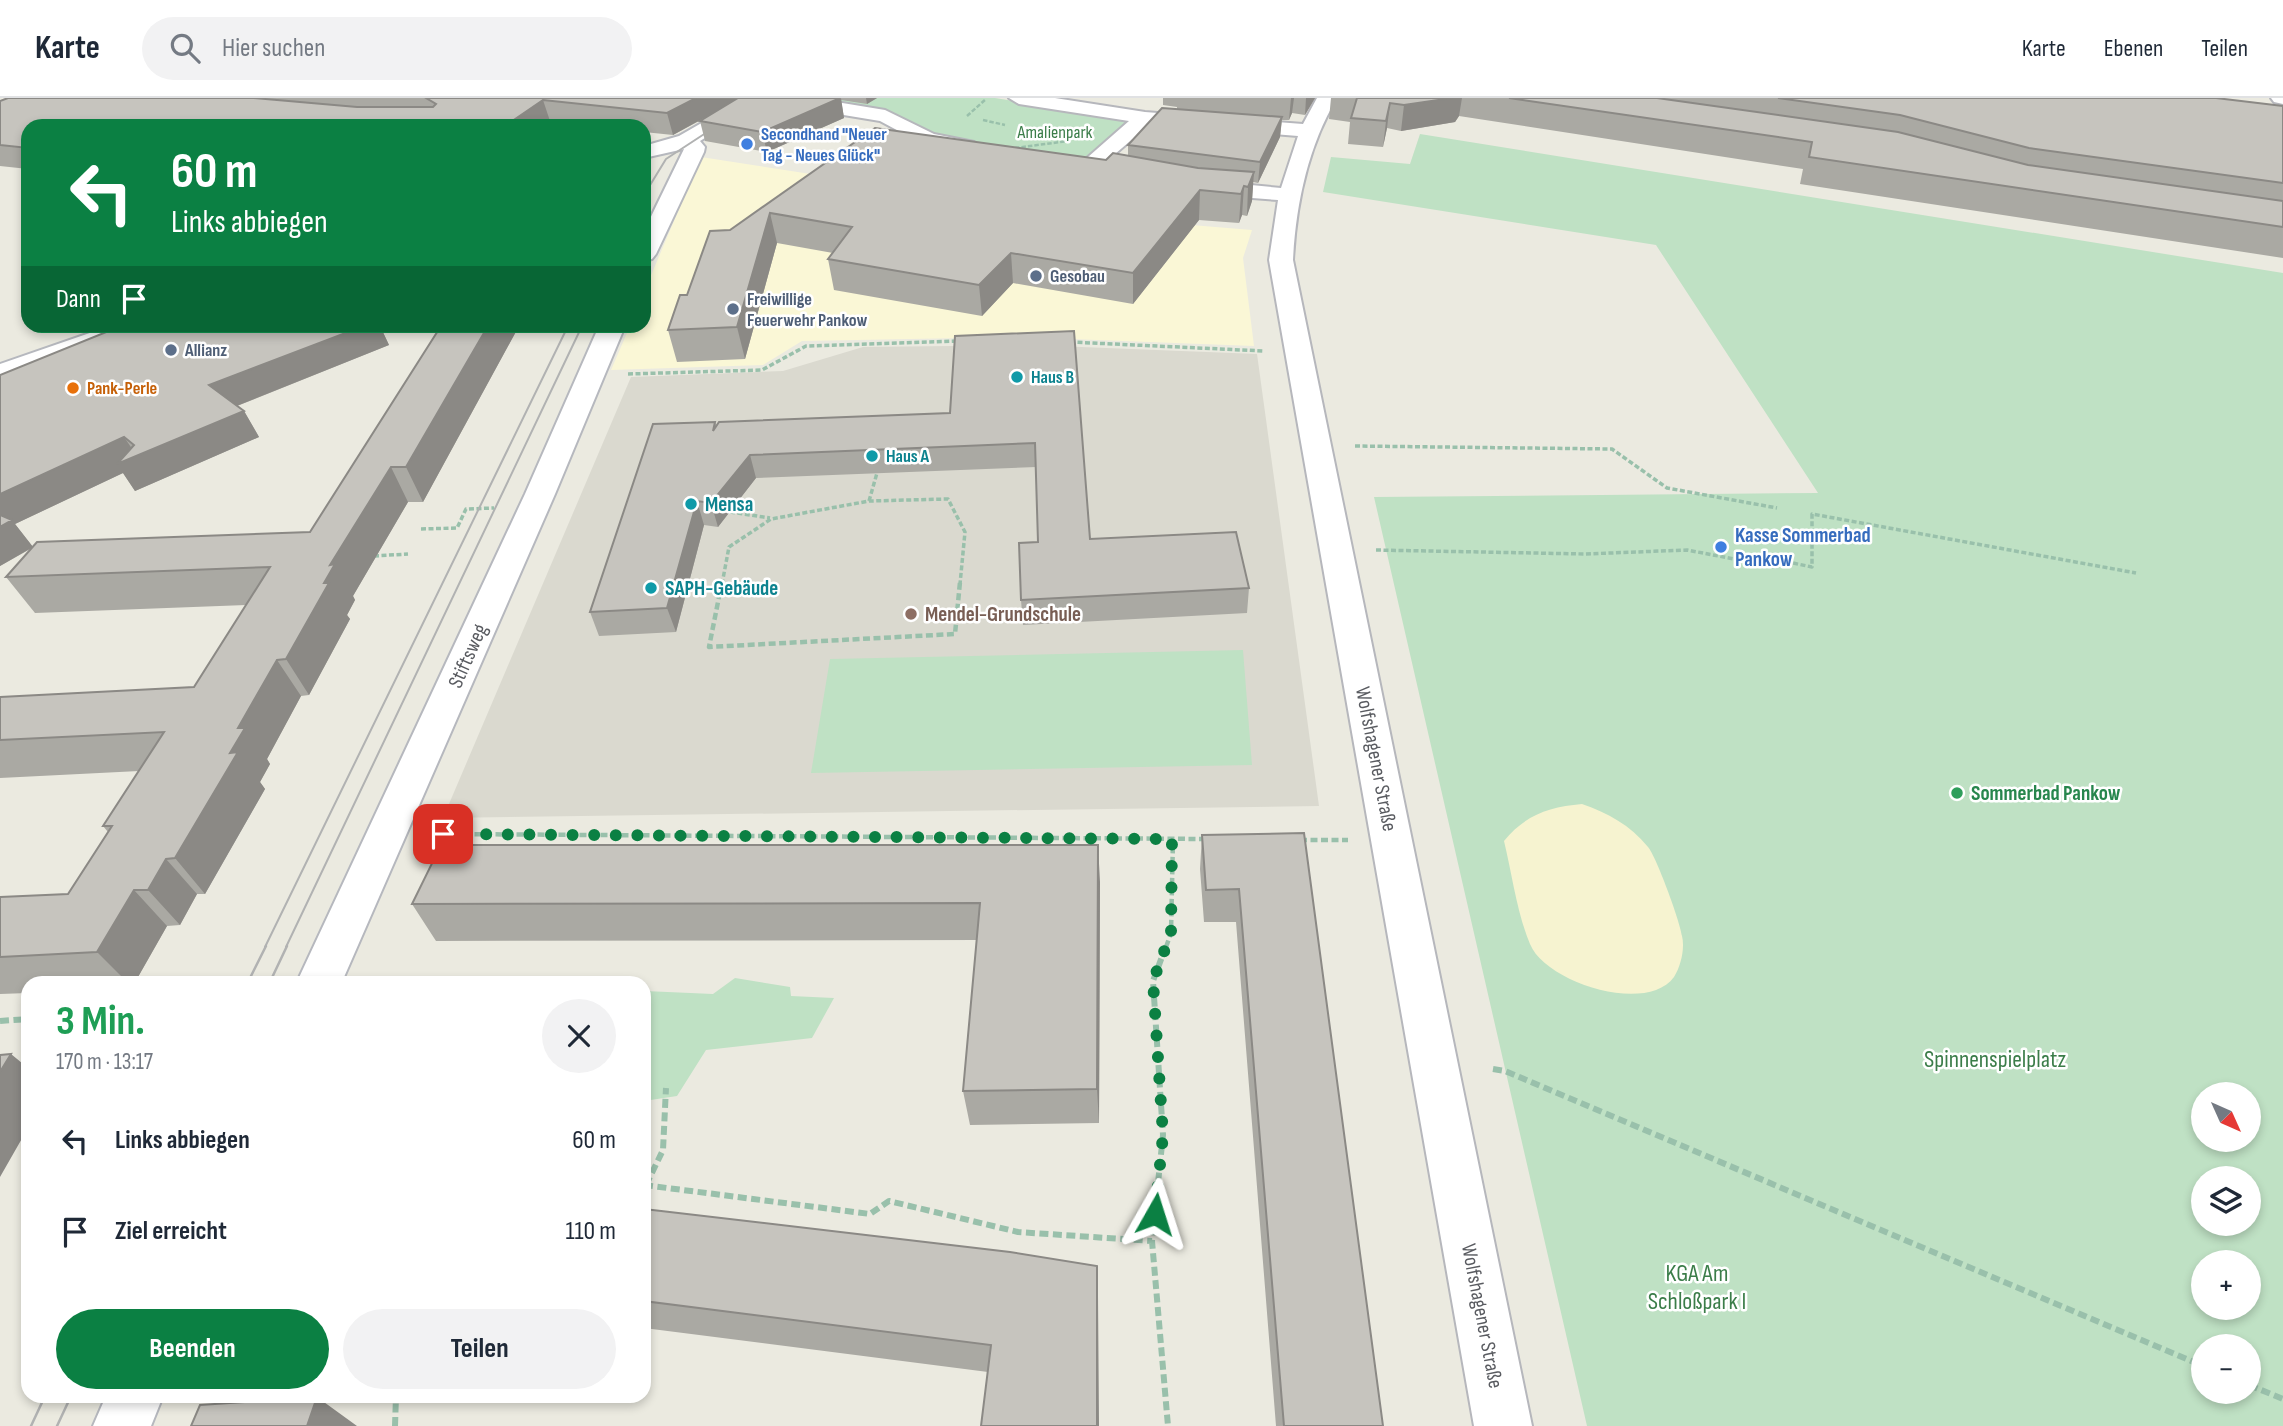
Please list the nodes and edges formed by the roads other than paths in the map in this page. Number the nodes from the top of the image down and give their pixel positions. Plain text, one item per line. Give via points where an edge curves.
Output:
1 (760, 98) edge
2 (777, 98) edge
3 (1019, 98) edge
4 (1327, 98) edge
5 (1146, 118) junction
6 (1311, 131) junction
7 (686, 140) junction
8 (986, 149) edge
9 (651, 150) edge
10 (1065, 164) edge
11 (1087, 168) junction
12 (1111, 172) edge
13 (1173, 183) edge
14 (1291, 195) junction
15 (651, 240) edge
16 (114, 333) edge
17 (609, 333) edge
18 (0, 373) edge
19 (322, 976) edge
20 (132, 1403) edge
21 (122, 1426) edge
22 (1503, 1426) edge

1 - 7 street
2 - 8 street via 876,114 928,139
3 - 5 street
4 - 6 street, Wolfshagener Straße
5 - 6 street
5 - 11 street
6 - 14 street, Wolfshagener Straße
7 - 9 street
7 - 15 street via 695,147 694,152
10 - 11 street
11 - 12 street
13 - 14 street
14 - 22 street, Wolfshagener Straße via 1282,234 1282,260
16 - 18 street
17 - 19 street, Stiftsweg
20 - 21 street

